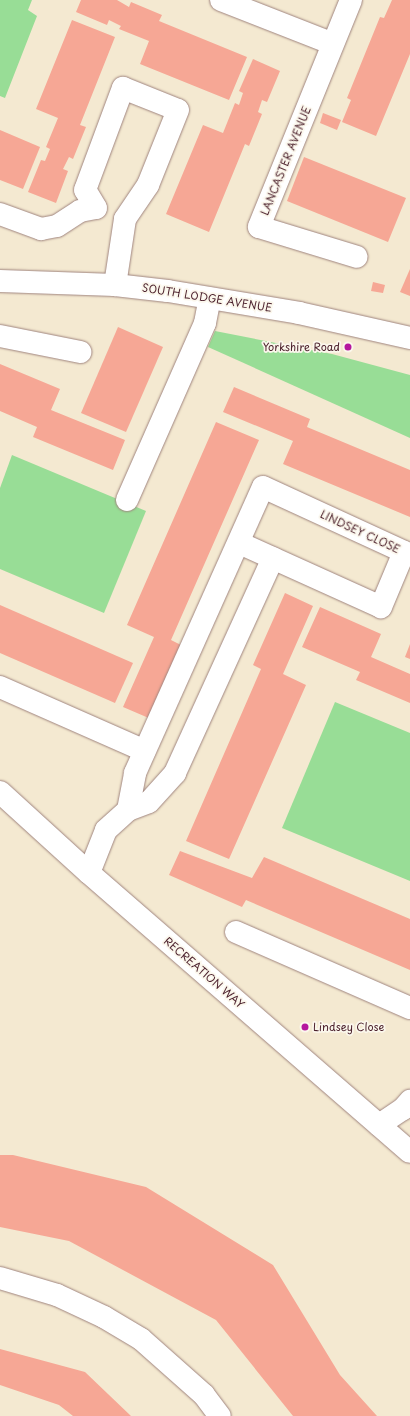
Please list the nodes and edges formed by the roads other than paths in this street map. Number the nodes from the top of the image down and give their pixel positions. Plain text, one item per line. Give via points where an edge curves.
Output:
1 (221, 0) edge
2 (351, 0) edge
3 (333, 44) junction
4 (96, 208) junction
5 (0, 214) edge
6 (125, 219) junction
7 (357, 257) dead end
8 (0, 281) edge
9 (115, 285) junction
10 (210, 298) junction
11 (0, 336) edge
12 (410, 338) edge
13 (80, 352) dead end
14 (127, 500) dead end
15 (240, 543) junction
16 (272, 558) junction
17 (0, 687) edge
18 (145, 751) junction
19 (0, 792) edge
20 (128, 810) junction
21 (89, 873) junction
22 (236, 932) dead end
23 (410, 1008) edge
24 (410, 1100) edge
25 (379, 1125) junction
26 (410, 1152) edge
27 (0, 1278) edge
28 (220, 1416) edge

1 - 3 street
2 - 3 street, LANCASTER AVENUE
3 - 7 street, LANCASTER AVENUE via 259,227
4 - 5 street via 80,211 58,226 41,229
4 - 6 street
4 - 6 street via 85,190 122,88 178,110 148,186
6 - 9 street
8 - 9 street, SOUTH LODGE AVENUE
9 - 10 street, SOUTH LODGE AVENUE
10 - 12 street, SOUTH LODGE AVENUE via 299,313
10 - 14 street via 205,323
11 - 13 street
15 - 16 street, LINDSEY CLOSE
15 - 16 street, LINDSEY CLOSE via 263,487 404,552 381,607
15 - 18 street, LINDSEY CLOSE
16 - 20 street via 175,773 149,802
17 - 18 street
18 - 20 street, LINDSEY CLOSE via 135,773
19 - 21 street, RECREATION WAY
20 - 21 street via 106,830
21 - 25 street, RECREATION WAY
22 - 23 street
24 - 25 street via 403,1109
25 - 26 street, RECREATION WAY
27 - 28 street via 57,1295 104,1317 141,1340 204,1395

